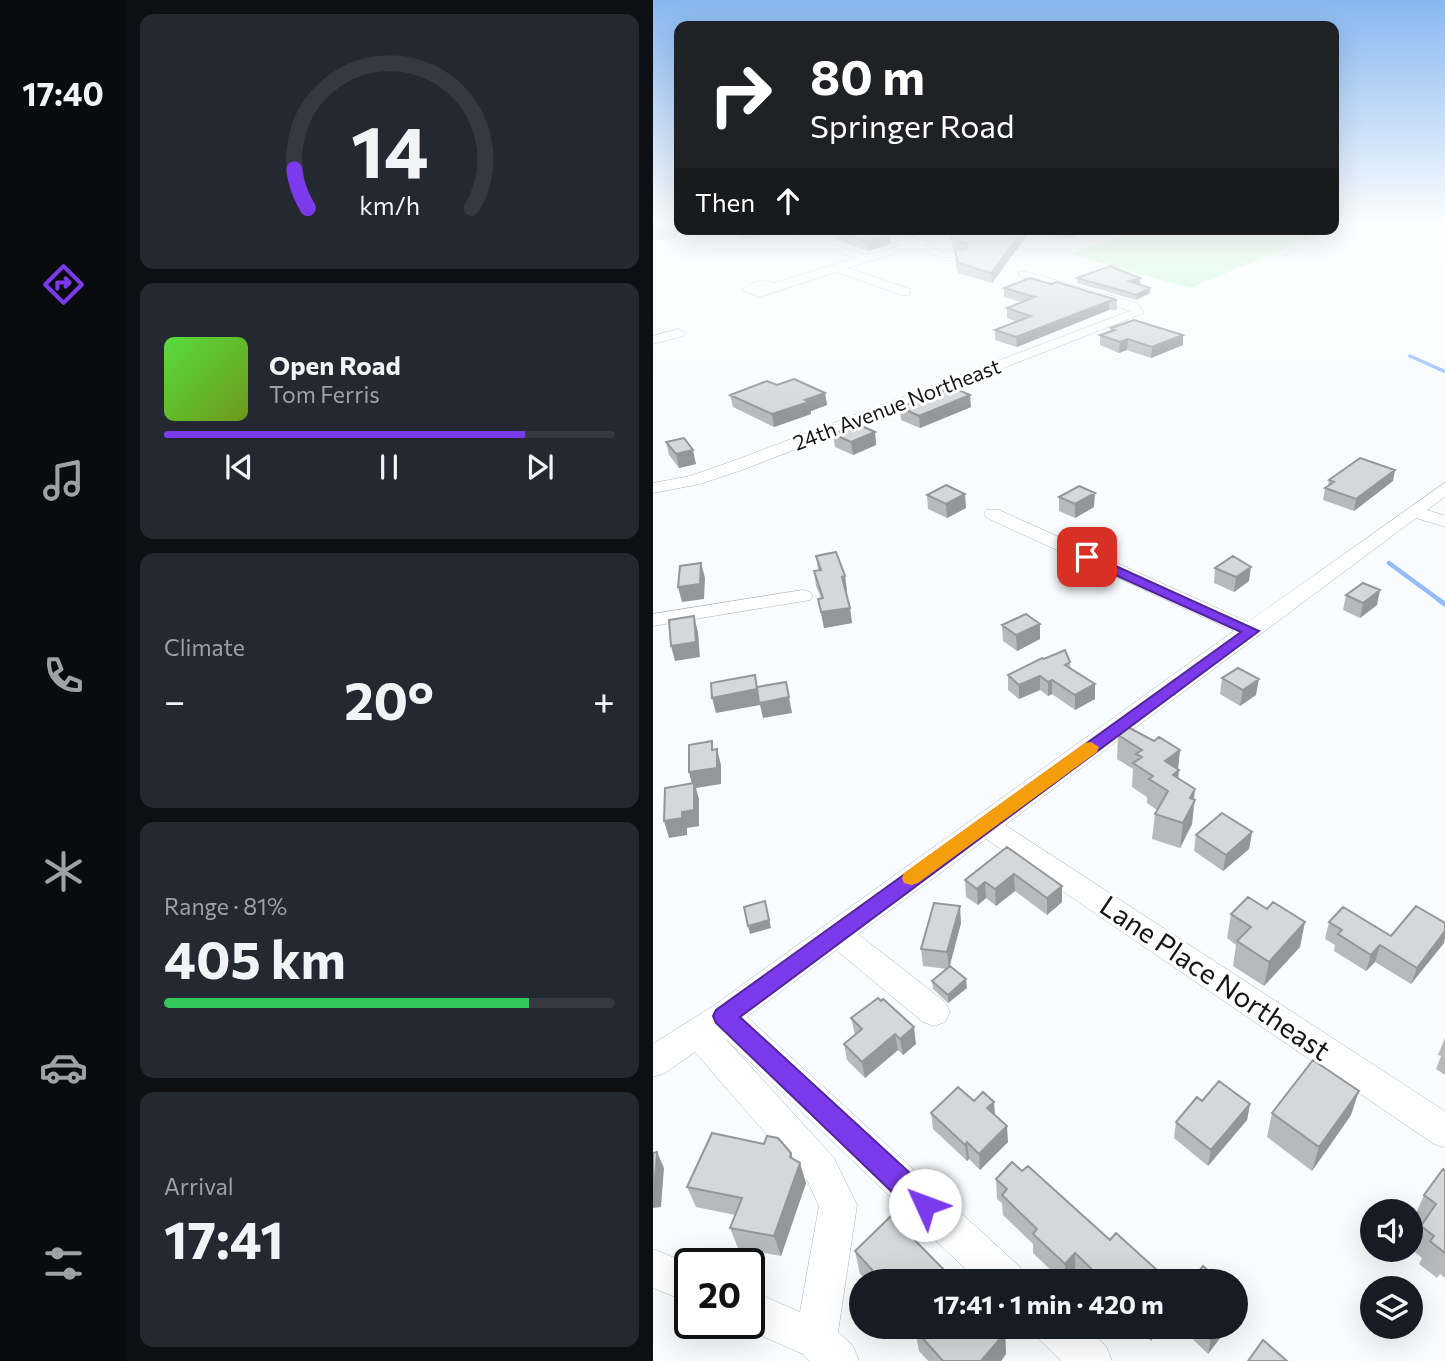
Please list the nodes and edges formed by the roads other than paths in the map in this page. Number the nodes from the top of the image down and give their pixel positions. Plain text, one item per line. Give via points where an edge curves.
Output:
1 (887, 286) edge
2 (1063, 286) edge
3 (906, 292) dead end
4 (678, 333) dead end
5 (653, 340) edge
6 (1445, 487) edge
7 (653, 488) edge
8 (1413, 511) junction
9 (993, 514) dead end
10 (1445, 522) edge
11 (803, 596) dead end
12 (653, 621) edge
13 (1251, 631) junction
14 (984, 824) junction
15 (837, 934) junction
16 (934, 1013) dead end
17 (711, 1025) junction
18 (653, 1062) edge
19 (1445, 1132) edge
20 (653, 1268) edge
21 (992, 1269) edge
22 (674, 1277) edge
23 (765, 1318) edge
24 (1068, 1339) edge
25 (828, 1350) edge
26 (1091, 1361) edge

1 - 3 street
2 - 7 street, 24th Avenue Northeast via 1133,306 1138,313 739,465
4 - 5 street
6 - 8 street
8 - 10 street
8 - 13 street
9 - 13 street
11 - 12 street
13 - 14 street
14 - 15 street
14 - 19 street, Lane Place Northeast
15 - 16 street
15 - 17 street
17 - 18 street
17 - 21 street
17 - 25 street via 820,1170 838,1205 822,1294
20 - 22 street
23 - 25 street
24 - 26 street

